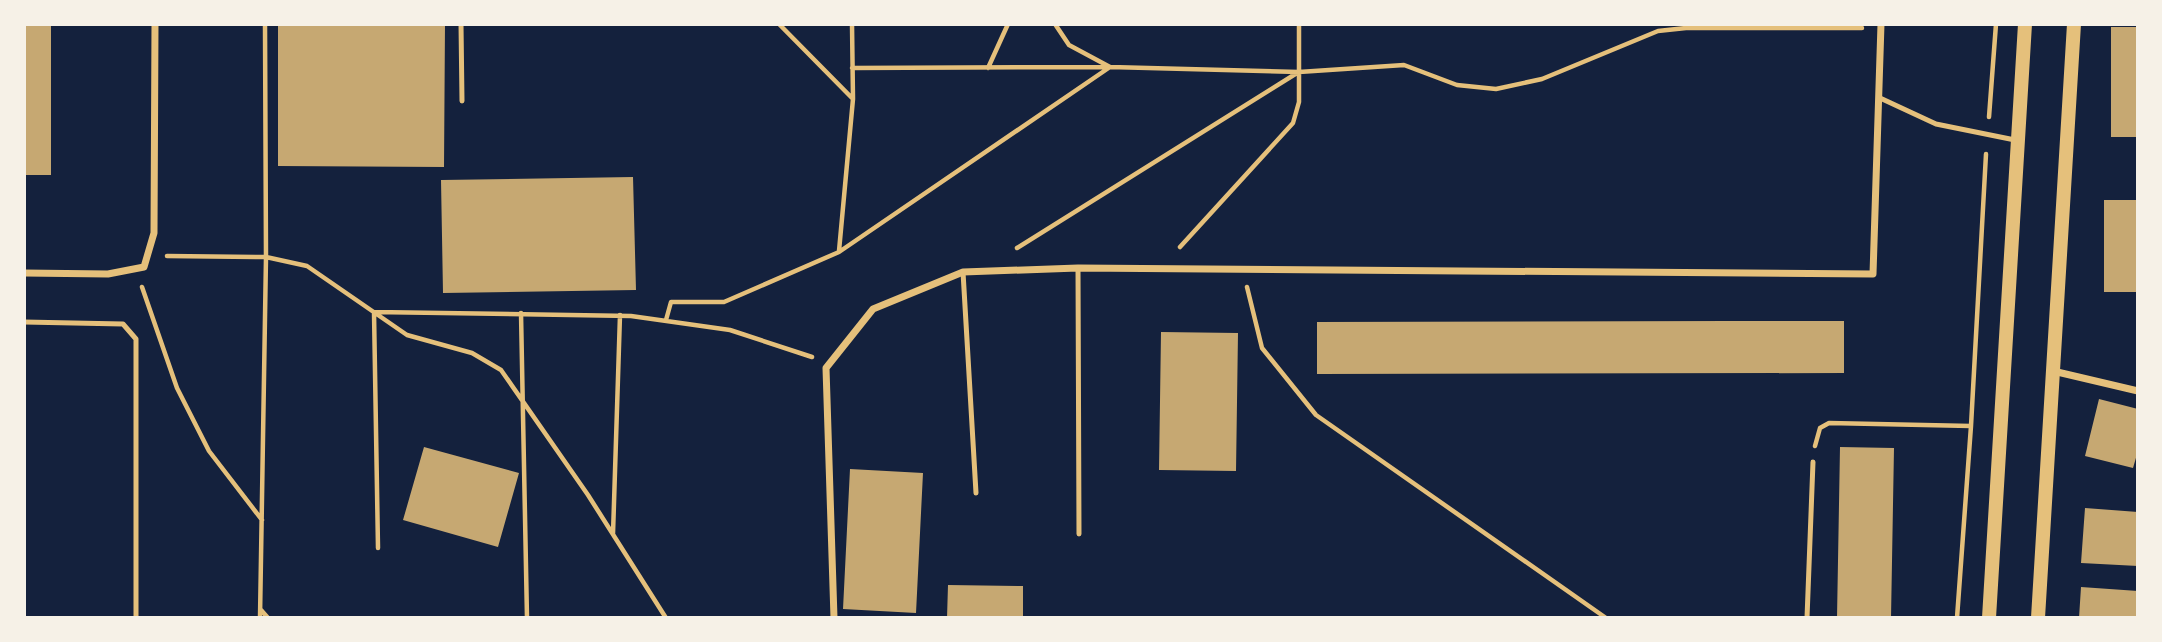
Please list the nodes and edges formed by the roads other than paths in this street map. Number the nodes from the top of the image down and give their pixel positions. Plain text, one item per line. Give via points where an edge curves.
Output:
1 (155, 24) edge
2 (461, 24) edge
3 (2025, 24) edge
4 (2074, 24) edge
5 (1881, 26) edge
6 (1880, 98) junction
7 (463, 101) dead end
8 (2018, 140) junction
9 (1078, 268) junction
10 (963, 272) junction
11 (24, 273) edge
12 (24, 323) edge
13 (2053, 371) junction
14 (2137, 391) edge
15 (1813, 462) road end
16 (976, 493) dead end
17 (1079, 534) dead end
18 (136, 618) edge
19 (834, 618) edge
20 (1807, 618) edge
21 (1989, 618) edge
22 (2038, 618) edge

1 - 11 street via 154,233 144,267 108,274
2 - 7 lane
3 - 8 main road
4 - 13 main road
5 - 6 street
6 - 8 lane via 1936,124
6 - 9 street via 1872,274
8 - 21 main road
9 - 10 street
9 - 17 lane
10 - 16 lane
10 - 19 street via 873,309 826,368
12 - 18 lane via 123,324 136,339
13 - 14 street
13 - 22 main road
15 - 20 lane

